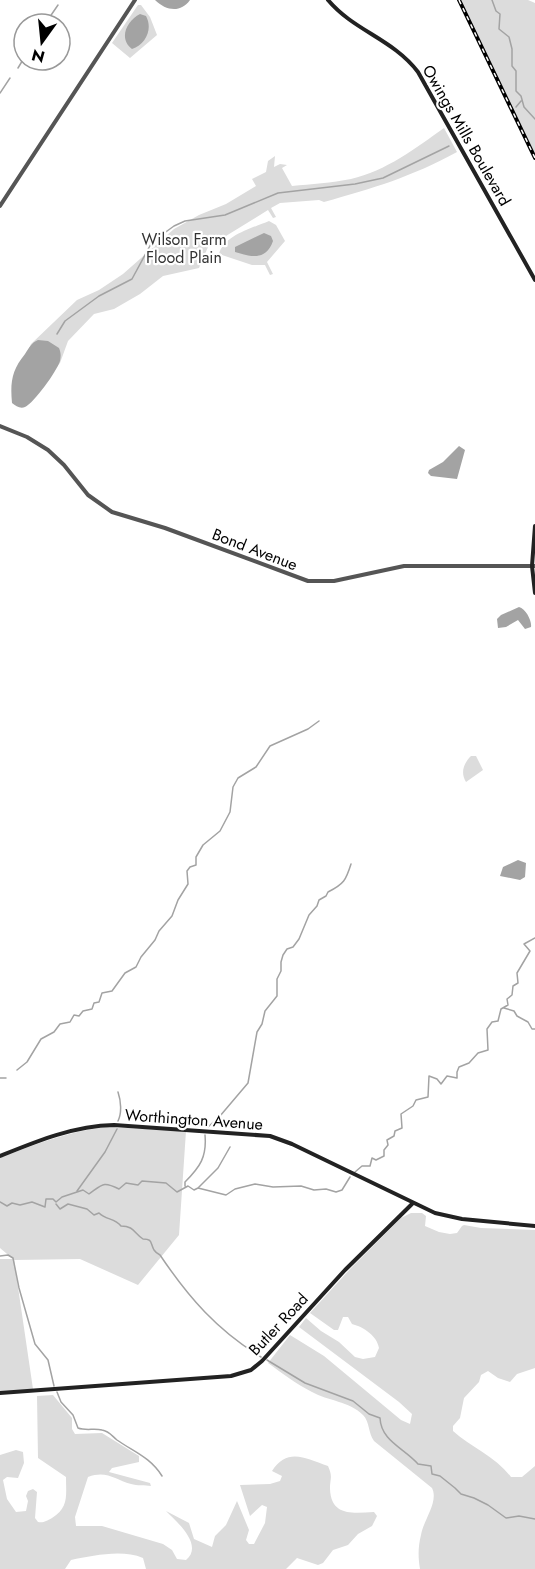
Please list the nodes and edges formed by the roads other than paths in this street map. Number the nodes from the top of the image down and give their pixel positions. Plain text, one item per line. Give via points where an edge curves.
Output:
1 (135, 0) edge
2 (328, 0) edge
3 (0, 206) edge
4 (535, 280) edge
5 (0, 426) edge
6 (535, 526) edge
7 (533, 566) edge
8 (535, 593) edge
9 (0, 1156) edge
10 (412, 1204) junction
11 (535, 1226) edge
12 (0, 1394) edge

1 - 3 street
2 - 4 main road, Owings Mills Boulevard via 348,19 393,47 418,72
5 - 7 street, Bond Avenue via 48,450 85,491 112,512 308,581 334,581 404,566
6 - 7 main road
7 - 8 main road
9 - 10 main road, Worthington Avenue via 45,1137 93,1126 257,1134 292,1144
10 - 11 main road via 454,1218
10 - 12 main road, Butler Road via 247,1372

